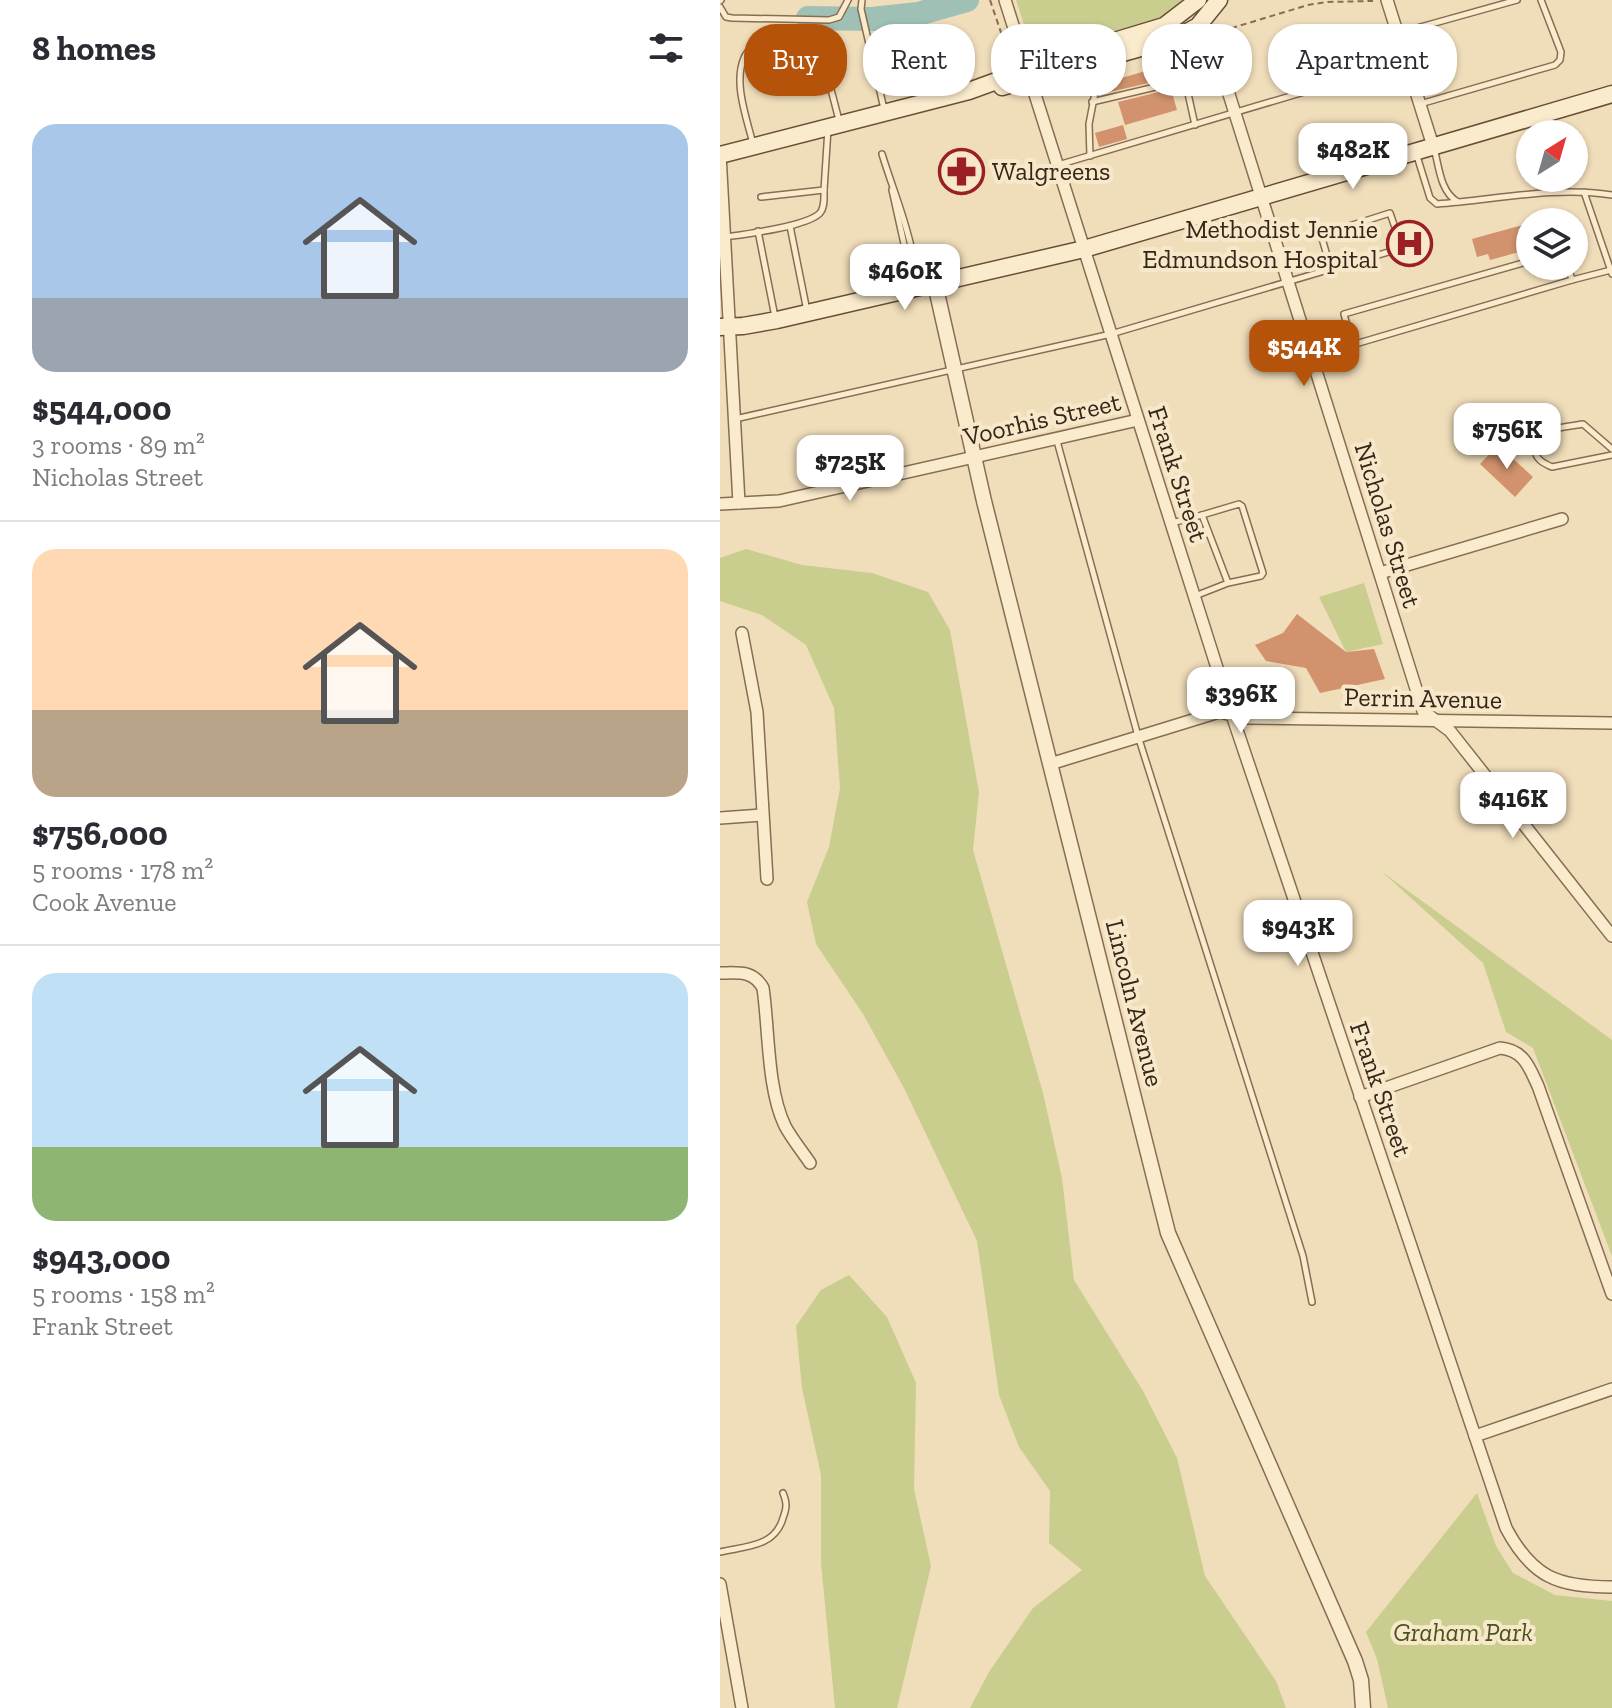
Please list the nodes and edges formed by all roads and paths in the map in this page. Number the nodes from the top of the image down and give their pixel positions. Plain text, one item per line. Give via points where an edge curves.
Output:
1 (849, 0) edge
2 (1005, 0) edge
3 (1198, 0) edge
4 (1219, 0) edge
5 (1387, 0) edge
6 (1517, 0) edge
7 (1541, 0) edge
8 (720, 3) edge
9 (862, 4) edge
10 (865, 24) edge
11 (1013, 24) edge
12 (1200, 24) edge
13 (1242, 24) edge
14 (1395, 24) edge
15 (1433, 24) edge
16 (1126, 40) edge
17 (1142, 90) edge
18 (1612, 94) edge
19 (881, 96) edge
20 (950, 96) edge
21 (1036, 96) edge
22 (1093, 96) edge
23 (1189, 96) edge
24 (1230, 96) edge
25 (1295, 96) edge
26 (1418, 96) edge
27 (1092, 102) junction
28 (1420, 104) junction
29 (885, 114) junction
30 (1236, 114) junction
31 (1195, 125) junction
32 (834, 126) junction
33 (753, 146) junction
34 (1433, 146) junction
35 (1416, 151) junction
36 (720, 154) edge
37 (882, 154) dead end
38 (1090, 156) junction
39 (1057, 165) junction
40 (824, 190) junction
41 (1574, 192) edge
42 (1584, 192) edge
43 (1588, 192) edge
44 (1612, 195) edge
45 (761, 197) dead end
46 (1262, 197) junction
47 (1459, 203) junction
48 (790, 226) junction
49 (758, 231) junction
50 (725, 238) junction
51 (1084, 249) junction
52 (909, 252) dead end
53 (1516, 265) edge
54 (1331, 269) junction
55 (1611, 272) edge
56 (1588, 277) edge
57 (1572, 280) edge
58 (1288, 281) junction
59 (935, 284) junction
60 (807, 313) junction
61 (776, 320) junction
62 (724, 326) edge
63 (1111, 334) junction
64 (1352, 345) junction
65 (1313, 359) junction
66 (955, 369) junction
67 (734, 419) junction
68 (1138, 420) junction
69 (1056, 438) junction
70 (1612, 452) edge
71 (974, 457) junction
72 (739, 503) junction
73 (720, 504) edge
74 (1202, 515) junction
75 (1562, 519) dead end
76 (1171, 524) junction
77 (1380, 573) junction
78 (1228, 583) junction
79 (1194, 596) junction
80 (742, 633) dead end
81 (1232, 715) junction
82 (1436, 721) junction
83 (1612, 723) edge
84 (1138, 736) junction
85 (1050, 764) junction
86 (762, 815) junction
87 (720, 818) edge
88 (767, 879) dead end
89 (1612, 936) edge
90 (720, 973) edge
91 (1360, 1097) junction
92 (810, 1163) dead end
93 (1612, 1294) edge
94 (1312, 1302) dead end
95 (1612, 1389) edge
96 (1475, 1436) junction
97 (783, 1493) dead end
98 (720, 1552) edge
99 (720, 1584) edge
100 (1612, 1587) edge
101 (742, 1708) edge
102 (1363, 1708) edge

1 - 8 lane via 839,17 829,20 732,18 726,17
1 - 9 lane
2 - 11 street, Frank Street
3 - 16 main road via 1164,26
4 - 12 main road
5 - 13 path via 1308,5
5 - 14 street
6 - 15 lane
7 - 28 lane via 1561,52 1555,65
9 - 10 lane
17 - 27 lane
18 - 34 main road
19 - 29 lane
20 - 29 main road
21 - 39 street, Frank Street
22 - 27 lane
23 - 31 lane
24 - 30 street, Nicholas Street
25 - 30 lane
26 - 28 street
27 - 38 lane
28 - 34 street
29 - 32 main road
30 - 31 lane
30 - 46 street, Nicholas Street
31 - 38 lane
32 - 33 main road
32 - 33 lane via 824,65 814,52 770,42 755,45 744,57 740,79
32 - 40 lane
33 - 36 main road
34 - 35 main road
34 - 47 lane via 1445,189
35 - 46 main road
35 - 47 lane via 1430,198 1437,204
36 - 50 street
37 - 52 lane via 903,212
38 - 39 lane
39 - 51 street, Frank Street
40 - 45 lane
40 - 48 lane via 820,213
41 - 47 lane
42 - 55 lane
43 - 44 lane
46 - 51 main road
46 - 58 street, Nicholas Street
48 - 49 lane
48 - 60 lane
49 - 50 lane
49 - 61 lane
50 - 62 street
51 - 59 main road
51 - 63 street, Frank Street
53 - 64 lane via 1344,314
54 - 54 lane via 1402,248 1390,213 1321,235
54 - 58 lane
55 - 56 lane
57 - 64 lane
58 - 63 lane
58 - 65 street, Nicholas Street
59 - 60 main road
59 - 66 street, Lincoln Avenue
60 - 61 main road
61 - 62 main road
62 - 67 street
63 - 66 lane
63 - 68 street, Frank Street
64 - 65 lane
65 - 77 street, Nicholas Street
66 - 67 lane
66 - 71 street, Lincoln Avenue
67 - 72 street
68 - 69 street, Voorhis Street
68 - 76 street, Frank Street
69 - 71 street, Voorhis Street
69 - 84 lane
70 - 70 lane via 1583,424 1548,431 1535,451 1552,467
71 - 72 street, Voorhis Street via 779,501
71 - 85 street, Lincoln Avenue
72 - 73 street, Voorhis Street
74 - 76 lane
74 - 78 lane
74 - 78 lane via 1242,506 1263,573
75 - 77 street
76 - 79 street, Frank Street
77 - 82 street, Nicholas Street via 1423,711
78 - 79 lane
79 - 81 street, Frank Street
80 - 86 street via 757,712
81 - 82 street, Perrin Avenue
81 - 84 street, Perrin Avenue via 1219,712
81 - 91 street, Frank Street
82 - 83 street, Perrin Avenue
82 - 89 street, Nicholas Street via 1450,731
84 - 85 street, Perrin Avenue
84 - 94 lane via 1298,1241
85 - 102 street, Lincoln Avenue via 1168,1233 1355,1661
86 - 87 street
86 - 88 street
90 - 92 street via 747,973 763,988 781,1112
91 - 93 street via 1487,1052 1506,1048 1521,1055 1538,1086
91 - 96 street, Frank Street
95 - 96 street
96 - 100 street, Frank Street via 1519,1553 1554,1580
97 - 98 lane via 787,1505 780,1530 764,1542
99 - 101 street

